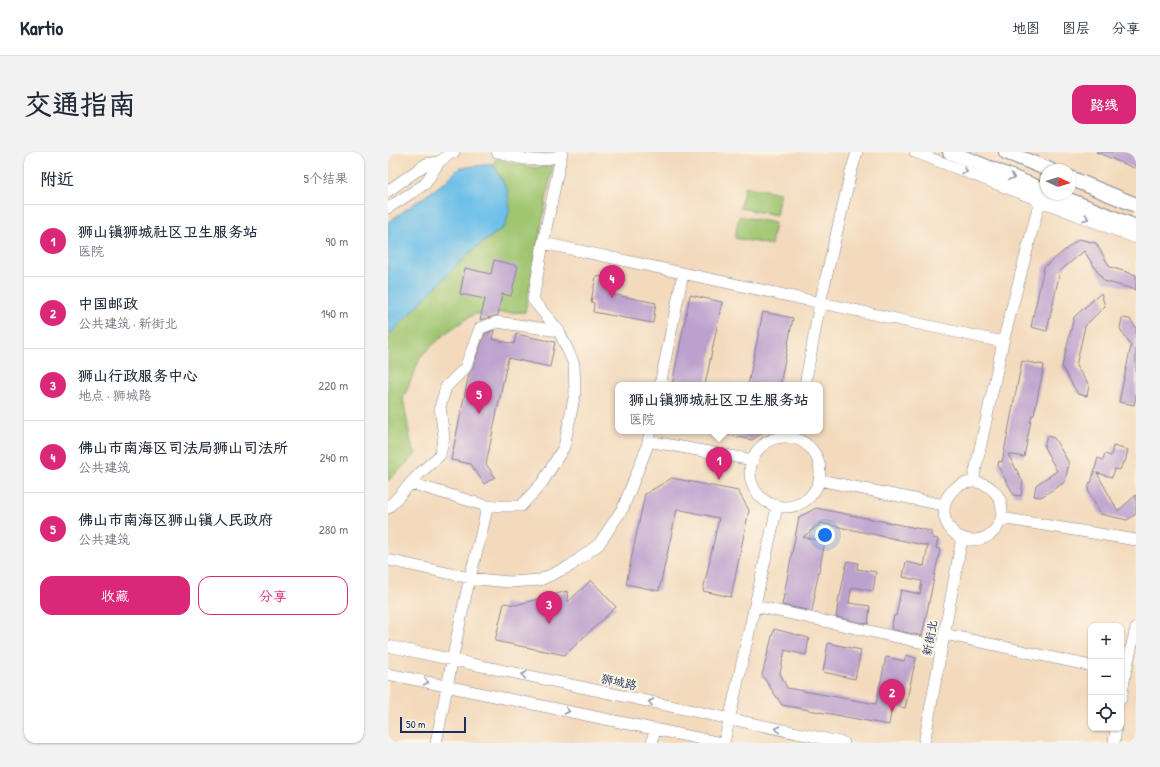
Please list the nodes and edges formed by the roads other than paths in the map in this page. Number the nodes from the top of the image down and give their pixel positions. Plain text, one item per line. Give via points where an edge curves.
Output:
1 (454, 152) edge
2 (497, 152) edge
3 (857, 152) edge
4 (915, 152) edge
5 (950, 152) edge
6 (1006, 152) edge
7 (561, 153) edge
8 (439, 162) junction
9 (1040, 166) edge
10 (1076, 180) edge
11 (1040, 190) edge
12 (388, 191) edge
13 (1040, 191) edge
14 (1044, 200) edge
15 (1060, 200) edge
16 (1064, 200) edge
17 (1136, 205) edge
18 (388, 208) edge
19 (1136, 228) edge
20 (1136, 238) edge
21 (543, 243) junction
22 (683, 274) junction
23 (820, 303) junction
24 (560, 331) junction
25 (1002, 342) junction
26 (661, 382) edge
27 (806, 382) edge
28 (796, 435) edge
29 (649, 436) edge
30 (753, 460) junction
31 (819, 480) junction
32 (973, 481) junction
33 (410, 484) junction
34 (944, 505) junction
35 (487, 506) junction
36 (778, 507) junction
37 (388, 508) edge
38 (1001, 518) junction
39 (962, 538) junction
40 (1136, 540) edge
41 (388, 560) edge
42 (470, 578) junction
43 (755, 606) junction
44 (1136, 628) edge
45 (944, 634) junction
46 (388, 646) edge
47 (942, 647) junction
48 (452, 659) junction
49 (1088, 665) edge
50 (388, 674) edge
51 (1127, 674) edge
52 (447, 686) junction
53 (1122, 695) edge
54 (730, 719) junction
55 (655, 729) junction
56 (1116, 731) edge
57 (436, 743) edge
58 (652, 743) edge
59 (721, 743) edge
60 (724, 743) edge
61 (844, 743) edge
62 (924, 743) edge
63 (1114, 743) edge

1 - 8 street
2 - 7 street via 538,160 552,158
3 - 23 street
4 -> 13 street
5 -> 11 main road
6 - 9 main road
7 - 21 street
8 - 12 street via 426,164
8 - 18 street via 425,184
10 - 17 main road
14 - 25 street
15 -> 20 street
16 - 19 main road
21 - 22 street
21 - 24 street via 533,300
22 - 23 street
22 - 26 street
23 - 25 street
23 - 27 street
24 - 33 street via 497,322 480,328 465,368 446,386 440,407 444,437 440,455
24 - 35 street via 574,364 575,393 564,448 542,482 521,506
25 - 32 street
28 - 30 street via 764,444
28 - 31 street via 814,452 819,464
29 - 30 street
29 - 42 street via 623,508 599,544 570,566 540,580 510,582
30 - 36 street via 750,477 757,494 766,502
31 - 34 street
31 - 36 street via 811,496 801,504
32 - 34 street via 955,488 948,495
32 - 38 street via 987,485 998,495 1002,505
33 - 35 street
33 - 37 street
34 - 39 street via 944,515 949,527
35 - 42 street
36 - 43 street
38 - 39 street via 994,532 985,538
38 - 40 street
39 - 45 street, 新街北
41 - 42 street
42 - 48 street
43 - 47 street
43 - 54 street
44 - 51 street
45 - 47 street, 新街北
45 - 49 street
46 - 48 street, 狮城路
47 - 62 street, 新街北
48 - 52 street
54 -> 48 street, 狮城路
50 -> 52 street
51 - 53 street
52 -> 55 street
52 - 57 street
54 - 60 street
61 -> 54 street, 狮城路
55 - 58 street
55 - 59 street
56 - 63 street

